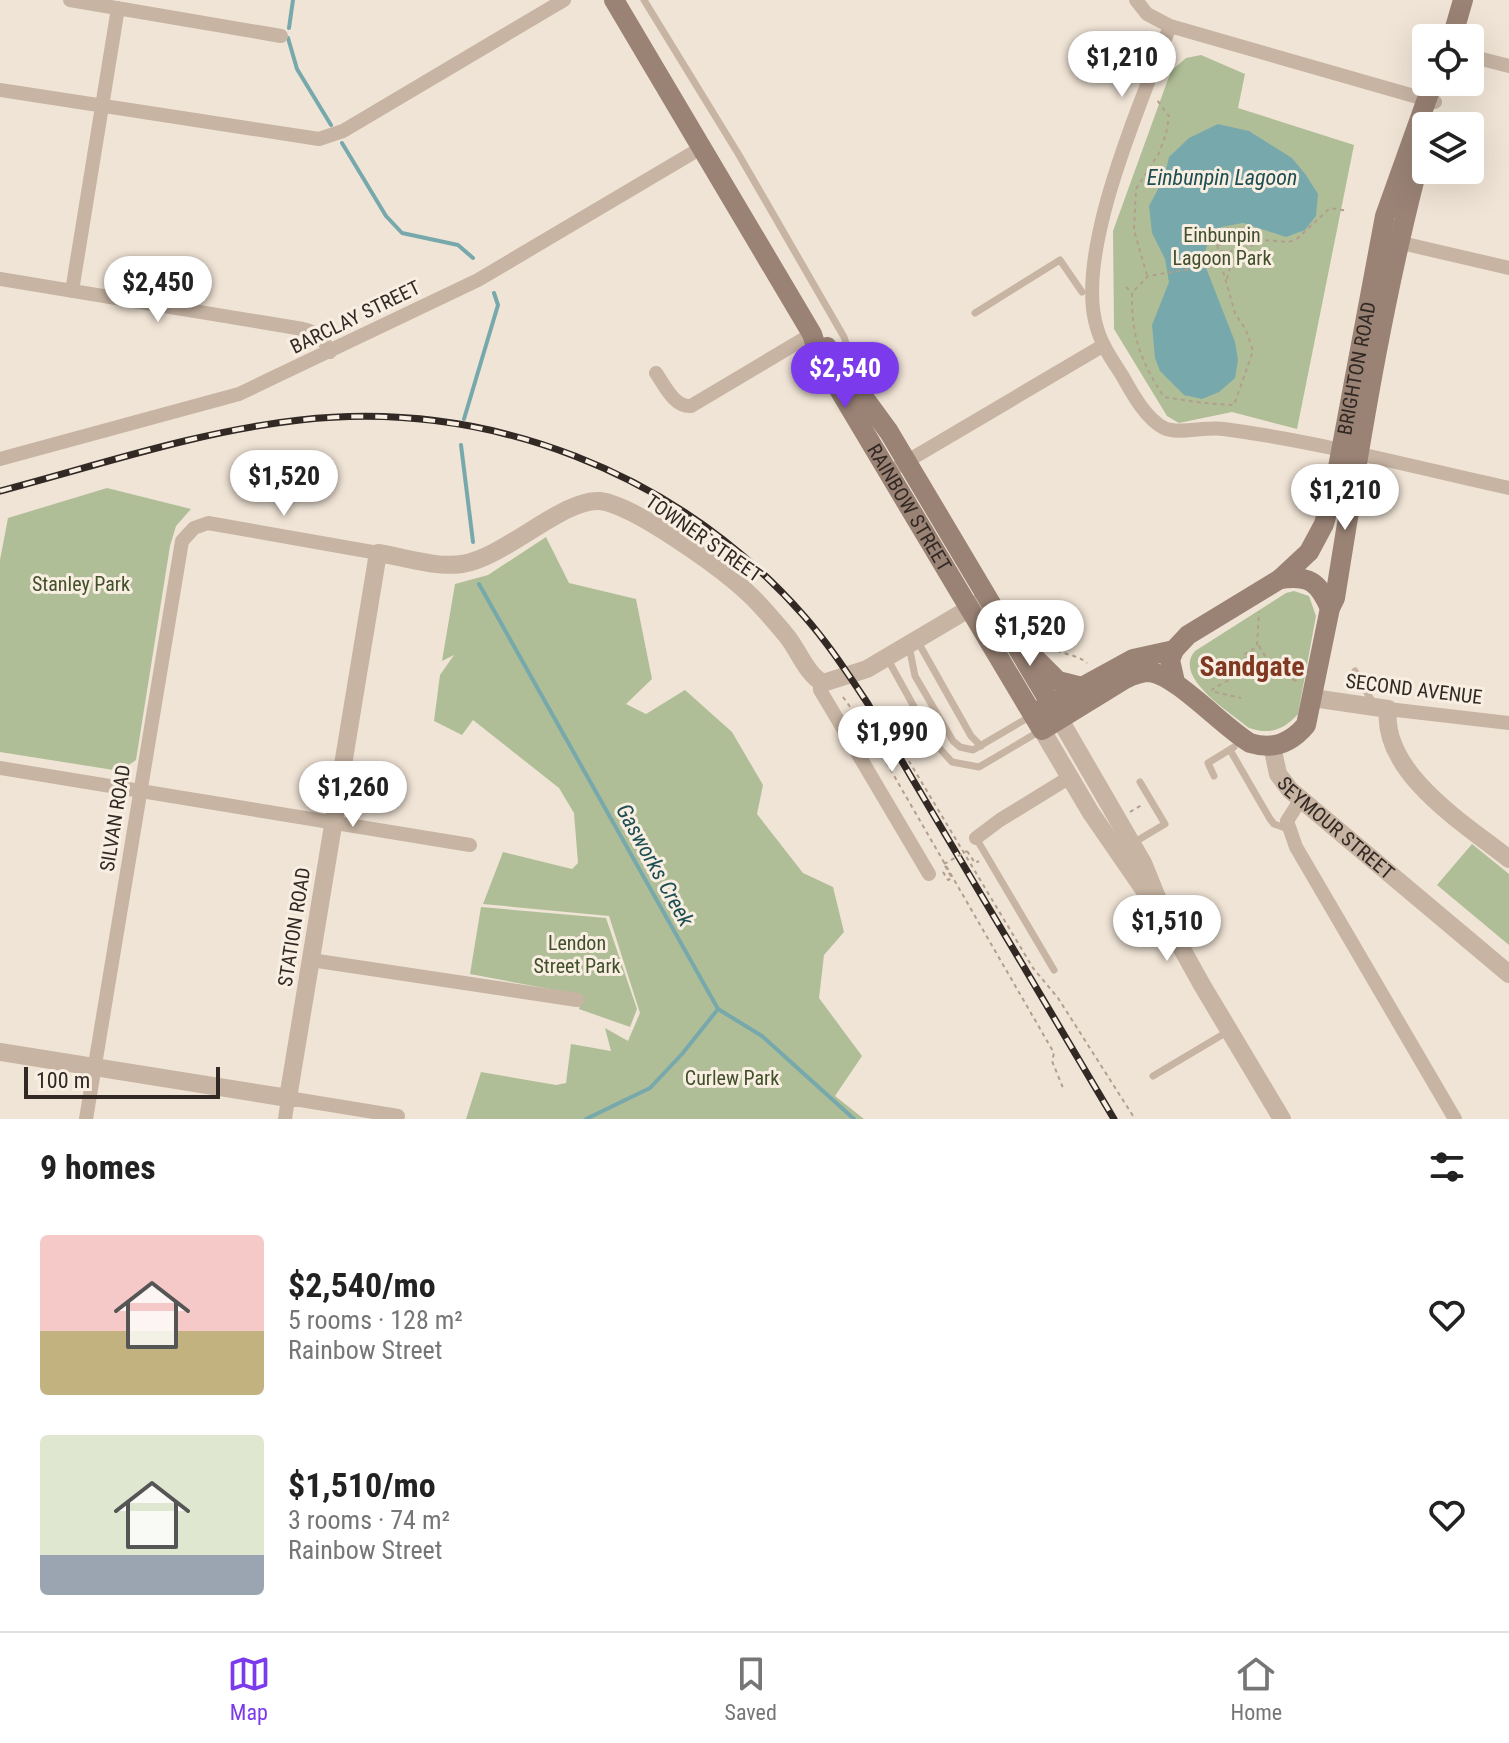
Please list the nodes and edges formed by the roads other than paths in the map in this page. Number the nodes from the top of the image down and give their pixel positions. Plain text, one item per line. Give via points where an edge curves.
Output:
1 (70, 0) edge
2 (564, 0) edge
3 (614, 0) edge
4 (644, 0) edge
5 (1136, 0) edge
6 (1463, 0) edge
7 (125, 6) edge
8 (1456, 24) edge
9 (1170, 26) junction
10 (281, 36) dead end
11 (1484, 60) edge
12 (1509, 66) edge
13 (0, 90) edge
14 (1412, 90) edge
15 (1431, 96) edge
16 (102, 106) junction
17 (701, 148) junction
18 (1412, 175) edge
19 (1389, 240) junction
20 (1509, 268) edge
21 (0, 279) edge
22 (72, 291) junction
23 (1082, 292) dead end
24 (975, 313) dead end
25 (812, 334) junction
26 (1104, 345) junction
27 (330, 352) junction
28 (656, 373) dead end
29 (845, 373) junction
30 (1349, 453) junction
31 (0, 459) edge
32 (907, 461) junction
33 (888, 472) junction
34 (1509, 488) edge
35 (378, 553) junction
36 (1280, 579) junction
37 (979, 603) junction
38 (1330, 608) junction
39 (1011, 638) junction
40 (913, 642) junction
41 (1174, 650) junction
42 (887, 658) junction
43 (1355, 671) dead end
44 (820, 682) junction
45 (1175, 682) junction
46 (1082, 687) junction
47 (1310, 692) junction
48 (1382, 708) junction
49 (1046, 717) junction
50 (1509, 723) edge
51 (1236, 744) junction
52 (981, 746) junction
53 (1272, 746) junction
54 (0, 768) edge
55 (1214, 776) dead end
56 (1070, 777) junction
57 (1140, 782) dead end
58 (139, 791) junction
59 (1301, 799) junction
60 (333, 824) junction
61 (1288, 829) junction
62 (969, 842) joint
63 (470, 845) dead end
64 (1124, 848) junction
65 (1509, 859) edge
66 (934, 866) road end
67 (311, 960) junction
68 (1054, 970) dead end
69 (1509, 974) edge
70 (577, 1000) dead end
71 (1229, 1031) junction
72 (0, 1052) edge
73 (94, 1067) junction
74 (1153, 1076) dead end
75 (288, 1098) junction
76 (398, 1116) dead end
77 (86, 1119) edge
78 (285, 1119) edge
79 (1282, 1119) edge
80 (1455, 1119) edge

1 - 7 street
2 - 16 street via 331,137 305,139
3 - 17 main road, RAINBOW STREET
4 - 29 lane via 844,337
5 - 9 street via 1147,14
6 - 8 main road
7 - 10 street
7 - 16 street
9 - 14 street
9 - 26 street via 1100,227 1093,290
11 - 12 street
13 - 16 street
15 - 19 main road, BRIGHTON ROAD via 1400,171
16 - 22 street
17 - 25 main road, RAINBOW STREET
17 - 27 street, BARCLAY STREET via 478,280
18 - 19 main road, BRIGHTON ROAD
19 - 20 street
19 - 30 main road, BRIGHTON ROAD
21 - 22 street
22 - 27 street via 313,331
23 - 24 lane via 1060,260
25 - 28 street via 691,406 677,402
25 - 29 main road, RAINBOW STREET
25 - 33 main road, RAINBOW STREET via 819,356
26 - 30 street via 1145,410 1168,430 1221,428
26 - 32 street
27 - 31 street, BARCLAY STREET via 239,394
29 - 32 main road, RAINBOW STREET
30 - 34 street
30 - 36 main road, BRIGHTON ROAD via 1315,543
30 - 38 main road, BRIGHTON ROAD
32 - 33 street
32 - 37 main road, RAINBOW STREET
33 - 37 main road, RAINBOW STREET
35 - 44 street, TOWNER STREET via 463,564 488,557 581,503 603,502 650,522 749,594
35 - 58 street, SILVAN ROAD via 208,523 194,528 182,541
35 - 60 street, STATION ROAD
36 - 38 main road via 1311,581
36 - 41 main road, BRIGHTON ROAD via 1188,635
37 - 39 main road, RAINBOW STREET
37 - 40 street
37 - 49 main road, RAINBOW STREET
38 - 47 main road, BRIGHTON ROAD
39 - 46 main road via 1058,681
39 - 49 main road, RAINBOW STREET
40 - 42 street
40 - 52 lane
40 - 52 lane via 915,676 953,741 966,749
41 - 45 main road via 1170,660
41 - 46 main road via 1133,659
42 - 44 street via 857,673
42 - 49 lane via 933,741 952,762 979,767
43 - 48 lane
44 - 66 street, TOWNER STREET via 829,705
45 - 49 main road via 1139,673
45 - 51 main road, SEYMOUR STREET
46 - 49 main road
47 - 48 street, SECOND AVENUE
47 - 53 main road, BRIGHTON ROAD via 1309,719 1300,732
48 - 50 street, SECOND AVENUE
48 - 65 street via 1392,741 1423,791
49 - 52 lane
49 - 56 street, RAINBOW STREET
49 - 64 street, RAINBOW STREET
51 - 53 main road, SEYMOUR STREET
51 - 55 lane via 1208,763
51 - 61 lane via 1270,819
53 - 59 street, SEYMOUR STREET via 1278,774
54 - 58 street
56 - 62 street
56 - 64 street, RAINBOW STREET
57 - 64 lane via 1165,824
58 - 60 street
58 - 73 street, SILVAN ROAD
59 - 61 street via 1288,817
59 - 69 street, SEYMOUR STREET
60 - 63 street
60 - 67 street, STATION ROAD
61 - 80 street
62 - 68 lane
64 - 71 street, RAINBOW STREET
67 - 70 street
67 - 75 street, STATION ROAD
71 - 74 lane
71 - 79 street, RAINBOW STREET
72 - 73 street
73 - 75 street
73 - 77 street, SILVAN ROAD
75 - 76 street
75 - 78 street, STATION ROAD

